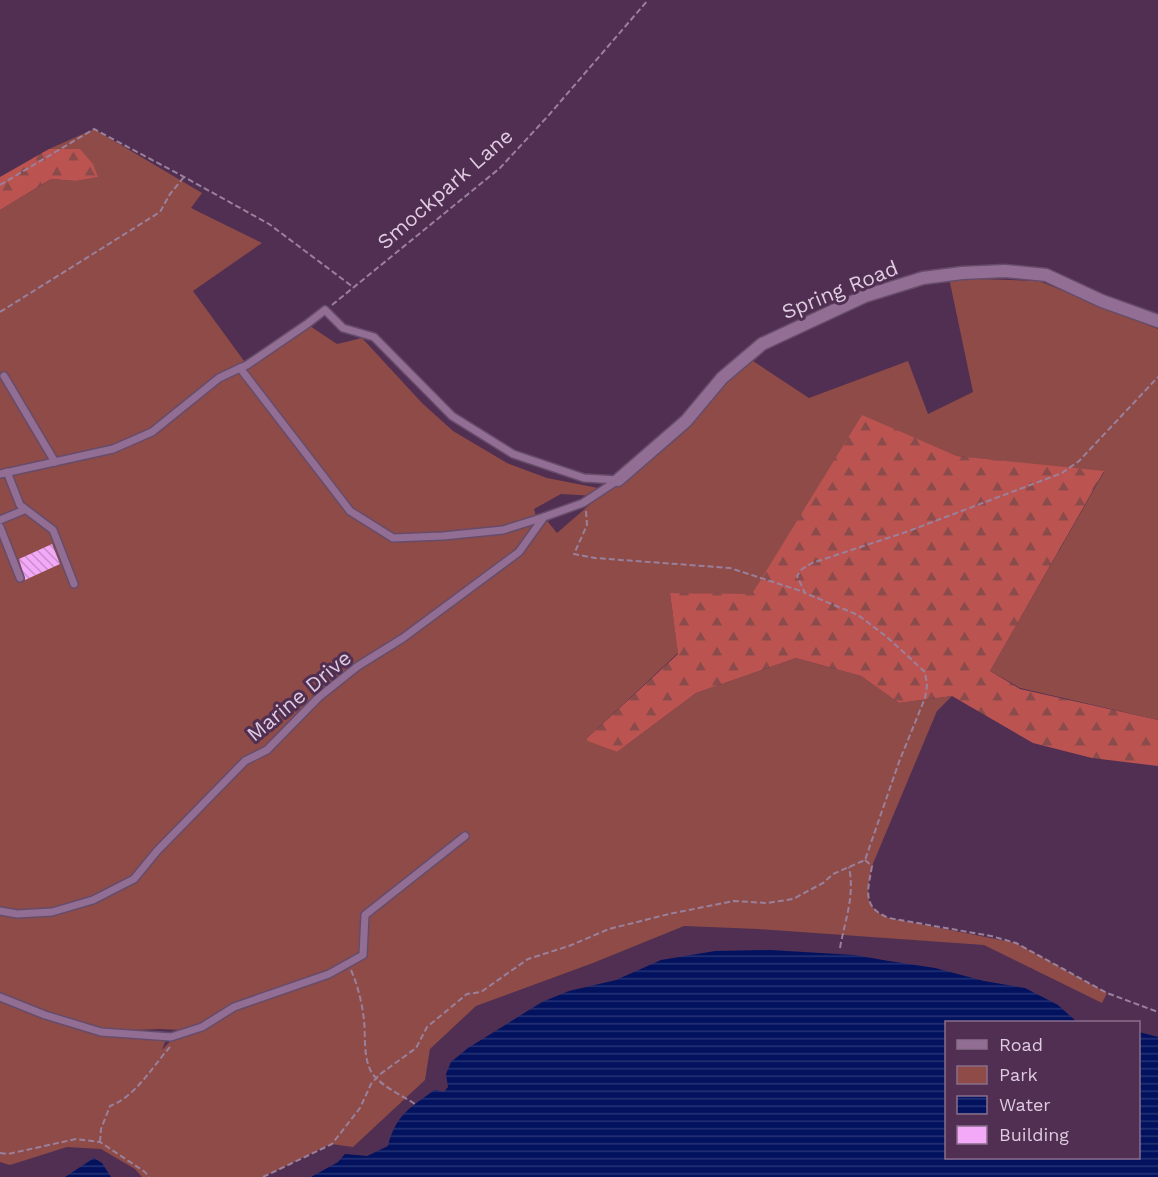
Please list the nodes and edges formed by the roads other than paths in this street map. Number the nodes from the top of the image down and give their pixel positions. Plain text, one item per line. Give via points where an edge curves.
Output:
1 (1158, 321) edge
2 (240, 368) junction
3 (4, 376) dead end
4 (55, 462) junction
5 (4, 473) edge
6 (618, 480) junction
7 (24, 510) junction
8 (544, 517) junction
9 (0, 519) edge
10 (0, 527) edge
11 (20, 578) dead end
12 (74, 584) dead end
13 (465, 836) dead end
14 (0, 911) edge
15 (0, 997) edge

1 - 6 street, Spring Road via 1101,301 1046,275 1005,271 923,278 865,296 762,344 722,378 686,422
2 - 4 lane via 219,378 152,432 112,449
2 - 6 lane via 325,310 343,328 374,337 452,416 513,454 584,478
2 - 8 lane via 350,511 393,538 503,530
3 - 4 lane
4 - 5 lane
5 - 7 lane
6 - 8 lane via 583,503
7 - 9 lane
7 - 12 lane via 52,530
8 - 14 lane, Marine Drive via 519,552 403,638 358,666 319,697 267,750 245,761 134,879 93,900 52,912
10 - 11 lane
13 - 15 lane via 366,915 363,955 329,974 234,1007 202,1027 171,1037 101,1032

